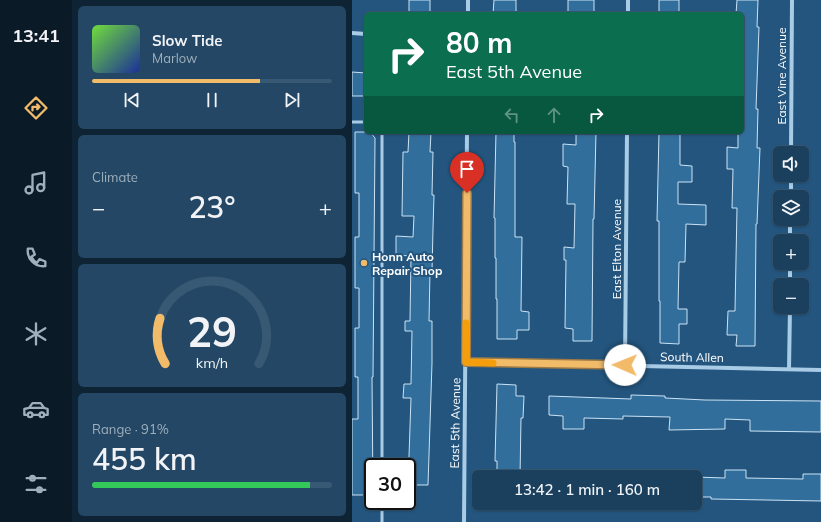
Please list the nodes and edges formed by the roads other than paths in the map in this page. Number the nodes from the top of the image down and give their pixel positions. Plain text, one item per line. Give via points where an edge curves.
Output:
1 (468, 0) edge
2 (628, 0) edge
3 (792, 0) edge
4 (468, 12) edge
5 (628, 12) edge
6 (352, 34) edge
7 (364, 34) edge
8 (352, 122) edge
9 (364, 122) edge
10 (382, 134) edge
11 (467, 134) edge
12 (627, 134) edge
13 (791, 146) edge
14 (790, 314) edge
15 (466, 362) junction
16 (625, 365) junction
17 (790, 369) junction
18 (821, 370) edge
19 (382, 458) edge
20 (382, 510) edge
21 (382, 522) edge
22 (464, 522) edge

1 - 4 street
2 - 5 street
3 - 13 street, East Vine Avenue
6 - 7 street
8 - 9 lane
10 - 19 lane
11 - 15 street, East 5th Avenue
12 - 16 street, East Elton Avenue
14 - 17 street
15 - 16 street, South Allen
15 - 22 street, East 5th Avenue
16 - 17 street, South Allen
17 - 18 street, South Allen
20 - 21 lane

